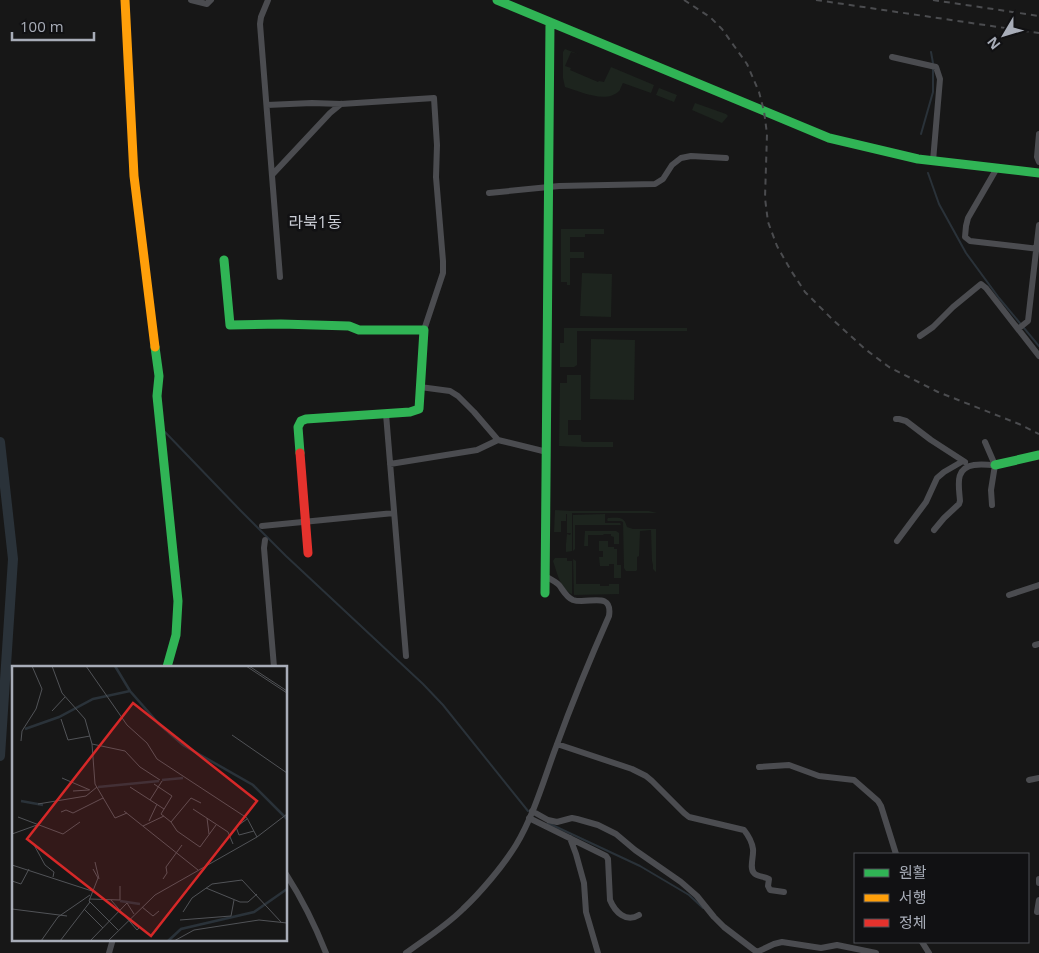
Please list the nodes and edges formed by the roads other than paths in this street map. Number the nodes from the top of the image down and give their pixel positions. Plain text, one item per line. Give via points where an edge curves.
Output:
1 (125, 0) edge
2 (191, 0) edge
3 (211, 0) edge
4 (268, 0) edge
5 (497, 0) edge
6 (550, 22) junction
7 (892, 57) dead end
8 (341, 104) junction
9 (267, 105) junction
10 (1039, 134) edge
11 (726, 158) dead end
12 (933, 161) junction
13 (1039, 162) edge
14 (997, 168) junction
15 (1039, 173) edge
16 (272, 175) junction
17 (549, 187) junction
18 (489, 193) dead end
19 (1039, 226) edge
20 (1038, 249) edge
21 (224, 260) dead end
22 (280, 277) dead end
23 (1023, 325) junction
24 (424, 330) junction
25 (920, 336) dead end
26 (1039, 356) edge
27 (420, 387) junction
28 (386, 414) junction
29 (896, 420) dead end
30 (498, 440) junction
31 (985, 442) dead end
32 (547, 452) junction
33 (1039, 455) edge
34 (964, 461) junction
35 (390, 464) junction
36 (974, 465) junction
37 (995, 465) junction
38 (992, 506) dead end
39 (394, 513) junction
40 (306, 522) junction
41 (262, 526) dead end
42 (934, 530) dead end
43 (265, 540) dead end
44 (896, 541) dead end
45 (308, 553) dead end
46 (545, 576) junction
47 (1039, 585) edge
48 (545, 593) dead end
49 (1009, 595) dead end
50 (406, 656) dead end
51 (166, 666) edge
52 (274, 666) edge
53 (557, 744) junction
54 (760, 767) dead end
55 (1039, 778) edge
56 (1029, 780) dead end
57 (531, 814) junction
58 (570, 838) junction
59 (896, 853) edge
60 (288, 877) edge
61 (784, 892) dead end
62 (1039, 900) edge
63 (1037, 912) dead end
64 (639, 916) dead end
65 (113, 940) edge
66 (758, 952) edge
67 (109, 953) edge
68 (326, 953) edge
69 (406, 953) edge
70 (598, 953) edge
71 (876, 953) edge

1 - 51 main road via 134,176 159,376 157,396 178,601 176,634
2 - 3 street via 207,4
4 - 9 street via 260,24
5 - 6 main road
6 - 12 main road via 829,138
6 - 17 main road
7 - 12 street via 933,66 940,79
8 - 9 street
8 - 16 street
8 - 24 street via 434,98 443,272
9 - 16 street
10 - 13 street
11 - 17 street via 681,158 655,184
12 - 14 main road
14 - 15 main road
14 - 20 street via 968,218 966,238
16 - 22 street
17 - 18 street
17 - 32 main road
19 - 20 street
20 - 23 street
21 - 24 main road via 230,325
23 - 25 street via 981,284
23 - 26 street
24 - 27 main road
27 - 28 main road via 419,409
27 - 30 street via 450,391 458,396
28 - 35 street
28 - 40 main road via 306,419 299,424
29 - 34 street via 906,421
30 - 32 street
30 - 35 street via 477,450
31 - 37 street
32 - 46 main road
33 - 37 main road
34 - 36 street
34 - 44 street via 937,478 926,502
35 - 39 street
36 - 37 street
36 - 42 street via 960,474 959,504
37 - 38 street
39 - 40 street
39 - 50 street
40 - 41 street
40 - 45 main road
43 - 52 street
46 - 48 main road
46 - 53 street via 557,583 571,599 604,601 610,611
47 - 49 street
53 - 57 street
53 - 61 street via 646,776 689,817 744,830 753,848 754,873 768,879 770,890
54 - 59 street via 790,765 819,776 854,780 882,806
55 - 56 street
57 - 58 street
57 - 66 street via 557,822 577,819 616,834 681,882 724,927
57 - 69 street via 515,847 478,893 462,910
58 - 64 street via 606,856 612,905 623,916
58 - 70 street via 584,883 586,912
60 - 68 street
62 - 63 street
65 - 67 street
66 - 71 street via 782,942 821,948 837,945

